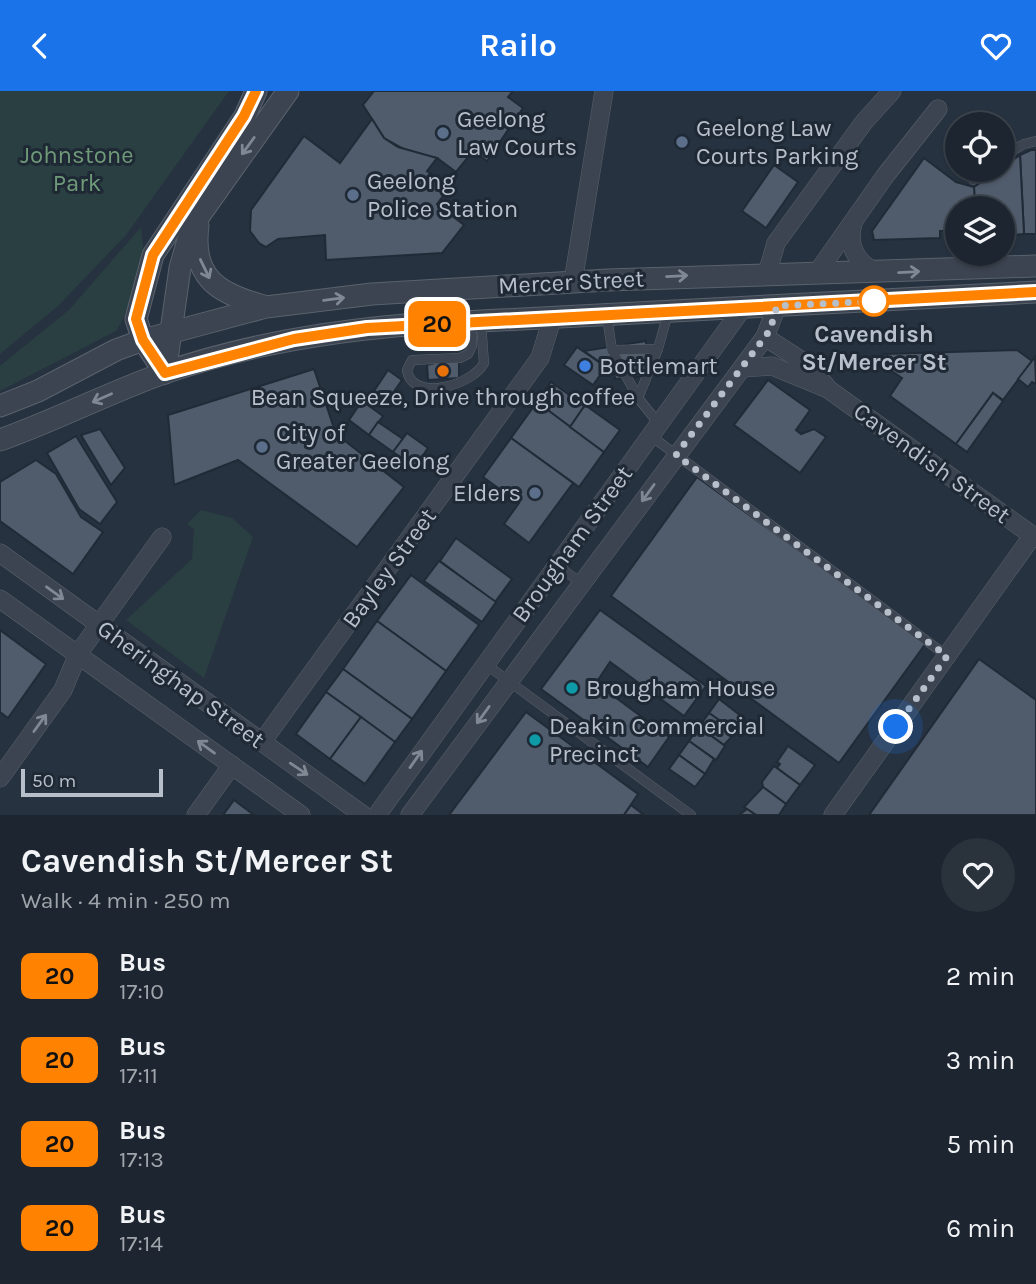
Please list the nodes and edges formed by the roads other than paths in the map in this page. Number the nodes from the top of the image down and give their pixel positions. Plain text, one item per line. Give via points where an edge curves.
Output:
1 (257, 91) edge
2 (288, 91) edge
3 (604, 91) edge
4 (880, 91) edge
5 (892, 91) edge
6 (938, 109) dead end
7 (864, 122) junction
8 (1036, 141) edge
9 (1015, 149) edge
10 (206, 204) junction
11 (856, 216) junction
12 (1036, 266) edge
13 (876, 272) junction
14 (817, 273) junction
15 (767, 274) junction
16 (573, 282) junction
17 (473, 287) junction
18 (1036, 292) edge
19 (777, 306) junction
20 (266, 307) junction
21 (742, 309) junction
22 (668, 313) junction
23 (607, 317) junction
24 (552, 319) junction
25 (475, 322) junction
26 (171, 331) junction
27 (765, 337) junction
28 (143, 340) junction
29 (658, 349) junction
30 (612, 350) junction
31 (743, 367) junction
32 (165, 373) junction
33 (828, 389) junction
34 (638, 398) junction
35 (0, 406) edge
36 (655, 430) junction
37 (0, 440) edge
38 (676, 455) junction
39 (162, 537) dead end
40 (1034, 537) edge
41 (0, 553) edge
42 (556, 565) junction
43 (583, 584) junction
44 (0, 599) edge
45 (99, 625) junction
46 (78, 654) junction
47 (947, 656) junction
48 (484, 663) junction
49 (508, 681) junction
50 (262, 742) junction
51 (232, 765) junction
52 (0, 778) edge
53 (196, 815) edge
54 (301, 815) edge
55 (363, 815) edge
56 (377, 815) edge
57 (410, 815) edge
58 (691, 815) edge
59 (833, 815) edge

1 - 28 street via 153,255 136,314
2 -> 10 street
3 - 16 street
4 - 7 street, Brougham Street
5 - 7 street, Brougham Street
6 - 11 street
7 - 15 street, Brougham Street via 775,245
8 - 9 lane
10 -> 20 street via 197,247 206,275 231,295
10 - 26 street via 187,238
11 - 13 street via 852,249 860,262
11 - 14 street
13 -> 12 street, Mercer Street
13 - 14 street, Mercer Street
14 - 15 street, Mercer Street
16 -> 15 street, Mercer Street
15 - 19 street
15 - 21 street, Brougham Street
16 - 17 street, Mercer Street
16 - 24 street
20 -> 17 street, Mercer Street
17 - 25 street
18 - 19 street, Mercer Street
19 - 21 street, Mercer Street
19 - 27 street, Brougham Street
20 - 26 street, Mercer Street
21 - 22 street, Mercer Street
21 - 36 street, Brougham Street
22 - 23 street, Mercer Street
22 - 29 lane
23 - 24 street, Mercer Street
23 - 30 lane
24 - 25 street, Mercer Street
24 - 50 street, Bayley Street via 540,358
25 - 25 lane via 484,363 474,375 467,381 427,389 410,379 407,368 412,360 468,354
25 - 32 street, Mercer Street via 332,333
26 - 28 street, Mercer Street
26 - 32 street
27 - 31 street, Brougham Street
27 - 33 street, Cavendish Street via 812,369
28 - 32 street
28 - 35 street, Mercer Street
29 - 30 lane
29 - 34 lane
30 - 34 lane
31 - 33 street, Cavendish Street via 772,366
31 - 38 street, Brougham Street
32 -> 37 street, Mercer Street
33 - 40 street, Cavendish Street
34 - 36 lane
36 - 38 lane
36 - 42 street, Brougham Street
38 -> 43 street, Brougham Street
38 - 47 lane
39 - 45 street
40 - 47 street
41 -> 45 street, Gheringhap Street
42 - 43 lane
42 - 48 street, Brougham Street
43 - 49 street, Brougham Street
44 - 46 street, Gheringhap Street
45 - 46 street
45 - 50 street, Gheringhap Street
51 -> 46 street, Gheringhap Street
52 -> 46 street via 63,690
47 - 59 street
48 - 49 lane
56 -> 48 street, Brougham Street
49 -> 57 street, Brougham Street
49 - 58 lane
50 -> 55 street, Gheringhap Street
51 - 53 street
51 - 54 street, Gheringhap Street

